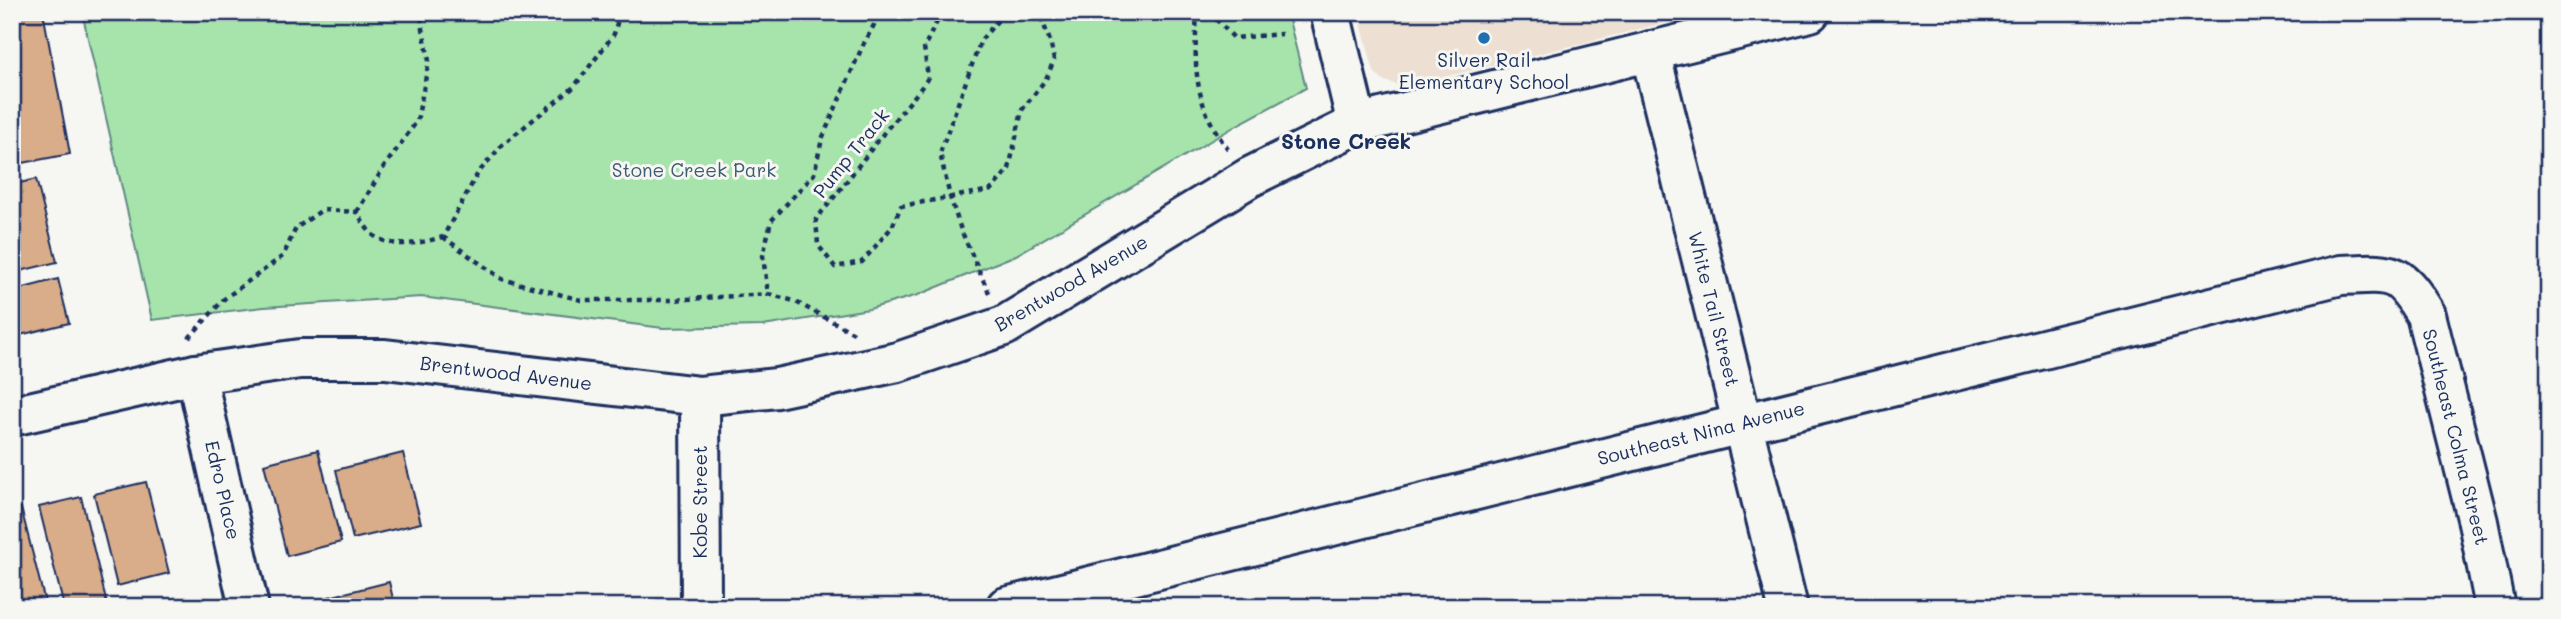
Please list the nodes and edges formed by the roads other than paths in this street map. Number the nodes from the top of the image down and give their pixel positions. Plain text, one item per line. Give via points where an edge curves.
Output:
1 (1330, 12) edge
2 (1810, 12) edge
3 (1650, 51) junction
4 (1357, 124) junction
5 (2397, 278) joint
6 (196, 373) junction
7 (701, 396) junction
8 (12, 416) edge
9 (1742, 422) junction
10 (249, 607) edge
11 (701, 607) edge
12 (1006, 607) edge
13 (1788, 607) edge
14 (2495, 607) edge

1 - 4 street
2 - 3 street, Brentwood Avenue
3 - 4 street, Brentwood Avenue
3 - 9 street, White Tail Street
4 - 7 street, Brentwood Avenue via 1250,177 1004,326 898,362 777,388
5 - 9 street, Southeast Nina Avenue via 2340,275
5 - 14 street, Southeast Colma Street via 2410,287 2426,314
6 - 7 street, Brentwood Avenue via 300,359 385,359
6 - 8 street, Brentwood Avenue
6 - 10 street, Edro Place
7 - 11 street, Kobe Street
9 - 12 street, Southeast Nina Avenue
9 - 13 street, White Tail Street

